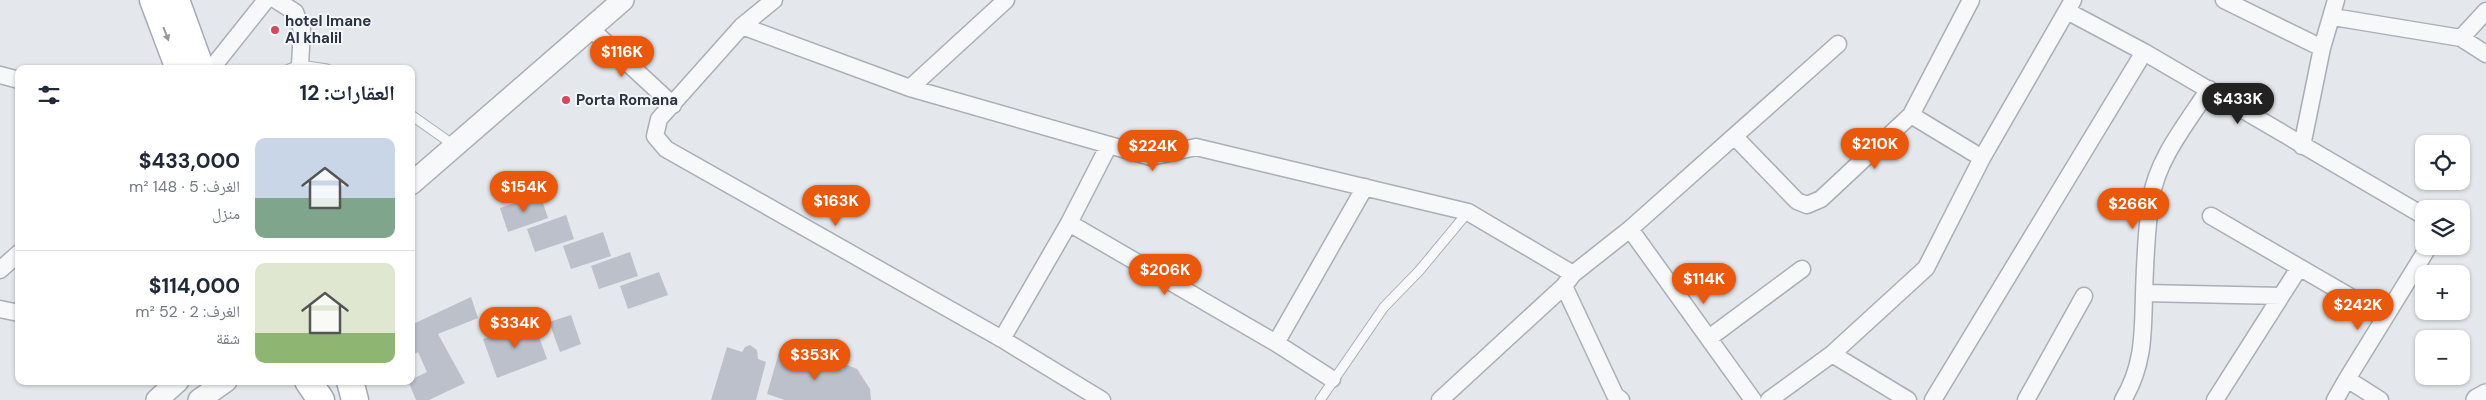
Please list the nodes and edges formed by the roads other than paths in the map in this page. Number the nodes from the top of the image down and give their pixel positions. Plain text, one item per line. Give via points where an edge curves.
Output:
1 (153, 0) edge
2 (176, 0) edge
3 (266, 0) edge
4 (276, 0) edge
5 (623, 0) edge
6 (774, 0) edge
7 (1006, 0) edge
8 (1971, 0) edge
9 (2224, 0) edge
10 (2336, 0) edge
11 (2070, 5) edge
12 (2486, 11) edge
13 (2332, 17) junction
14 (742, 26) junction
15 (591, 29) junction
16 (2461, 38) junction
17 (1838, 44) dead end
18 (2322, 48) junction
19 (2144, 52) junction
20 (2486, 54) edge
21 (177, 65) edge
22 (200, 65) edge
23 (214, 65) edge
24 (295, 65) edge
25 (0, 75) edge
26 (15, 79) edge
27 (910, 88) junction
28 (2209, 89) junction
29 (674, 105) junction
30 (1911, 115) junction
31 (415, 118) edge
32 (1735, 137) junction
33 (1109, 145) junction
34 (455, 146) junction
35 (2302, 146) junction
36 (1982, 158) junction
37 (415, 181) edge
38 (1365, 187) junction
39 (2415, 211) edge
40 (1468, 212) junction
41 (2211, 216) dead end
42 (1069, 223) junction
43 (1630, 229) junction
44 (2423, 255) edge
45 (15, 257) edge
46 (2299, 268) junction
47 (1802, 269) dead end
48 (0, 270) edge
49 (1568, 280) junction
50 (2144, 293) junction
51 (2084, 296) dead end
52 (2281, 296) junction
53 (0, 309) edge
54 (15, 312) edge
55 (2385, 317) junction
56 (1709, 338) junction
57 (1002, 339) junction
58 (1276, 343) junction
59 (1832, 354) junction
60 (1332, 379) junction
61 (2347, 379) junction
62 (174, 385) edge
63 (220, 385) edge
64 (311, 385) edge
65 (351, 385) edge
66 (1615, 398) edge
67 (157, 400) edge
68 (199, 400) edge
69 (321, 400) edge
70 (355, 400) edge
71 (1102, 400) edge
72 (1320, 400) edge
73 (1440, 400) edge
74 (1753, 400) edge
75 (1770, 400) edge
76 (1908, 400) edge
77 (1933, 400) edge
78 (2026, 400) edge
79 (2123, 400) edge
80 (2216, 400) edge
81 (2335, 400) edge
82 (2380, 400) edge

1 -> 21 main road
2 - 22 main road
3 - 23 street
4 - 24 street via 295,12 302,30
5 - 15 street
6 - 14 street
7 - 27 street
8 - 30 street
9 - 18 street
10 - 13 street
11 - 19 street
11 - 36 street
12 - 16 street
13 - 16 street
13 - 18 street
14 - 27 street
14 - 29 street
15 - 29 street
15 - 34 street
16 - 20 street
17 - 32 street
18 - 35 street
19 - 28 street
19 - 77 street
25 - 26 street
27 - 33 street
28 - 35 street
28 - 50 street via 2156,177 2150,200
29 - 57 street via 659,119 656,127 655,136 666,149
30 - 32 street via 1821,199 1807,205 1797,201
30 - 36 street
31 - 34 lane
32 - 43 street
33 - 38 street via 1151,157 1196,147
33 - 42 street
34 - 37 street
35 - 39 street
36 - 59 street via 1926,268
38 - 40 street
38 - 58 street
40 - 49 street
40 - 60 lane via 1384,307
41 - 46 street
42 - 57 street
42 - 58 street
43 - 49 street
43 - 56 street
44 - 55 street
45 - 48 street
46 - 52 street
46 - 55 street
47 - 56 street
49 - 66 street
49 - 73 street
50 - 52 street
50 - 79 street via 2144,334 2140,356 2132,385
51 - 78 street
52 - 80 street
53 - 54 street
55 - 61 street
56 - 74 street
57 - 71 street
58 - 60 street
59 - 75 street
59 - 76 street
60 - 72 lane
61 - 81 street
61 - 82 street
62 - 67 street
63 - 68 street
64 - 69 main road
65 - 70 main road

